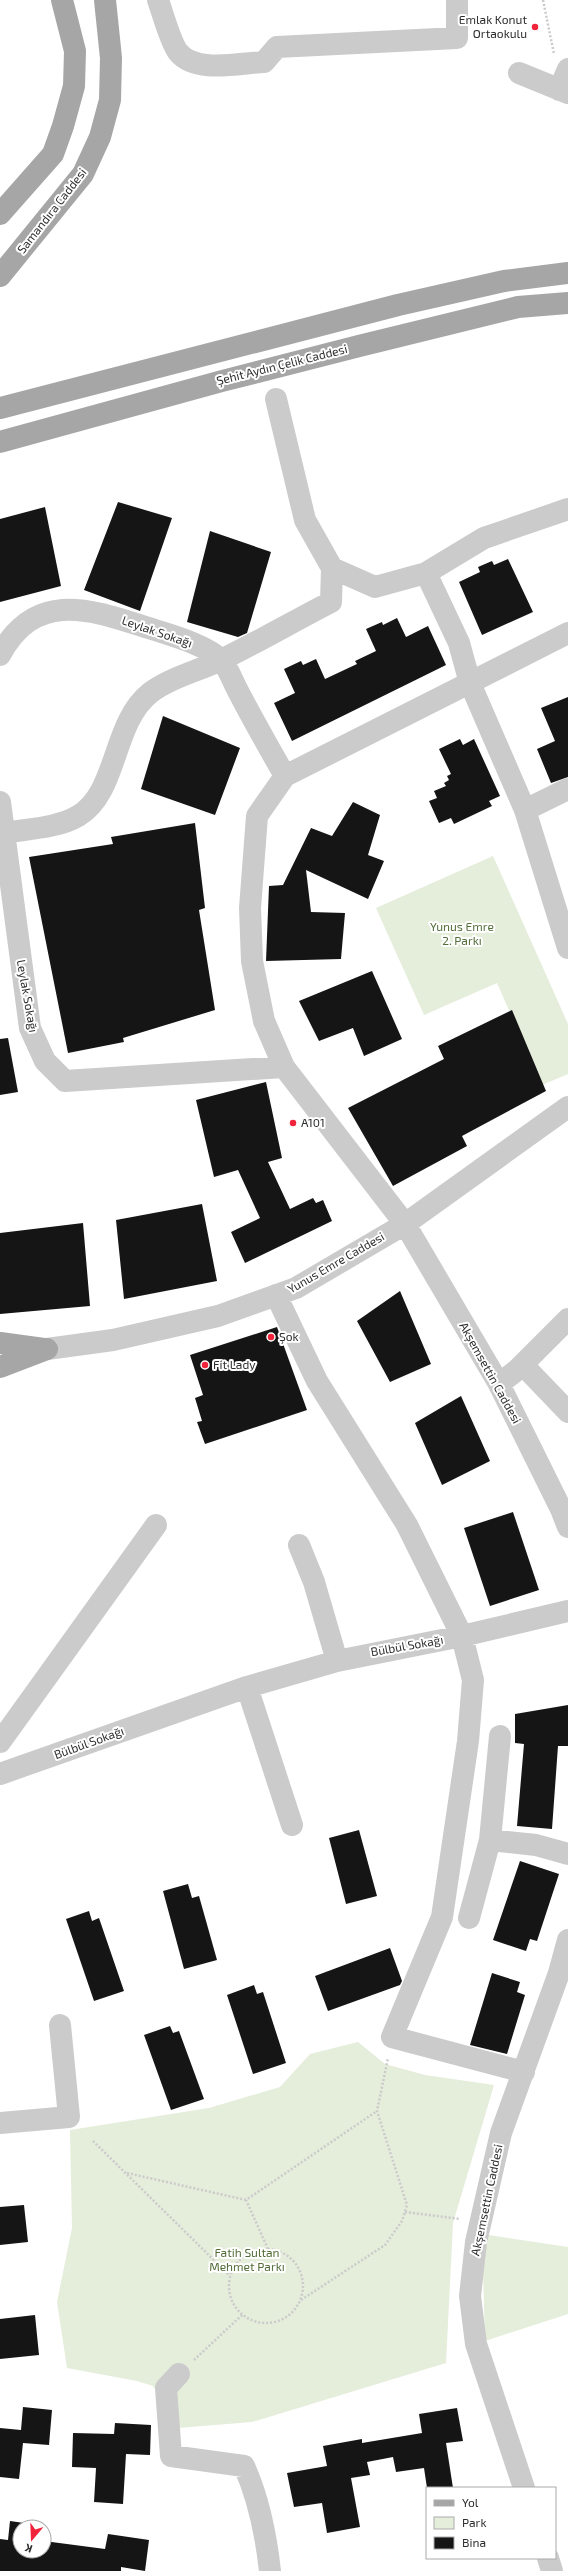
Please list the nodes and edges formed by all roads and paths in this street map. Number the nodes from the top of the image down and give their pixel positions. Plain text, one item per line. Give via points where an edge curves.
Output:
1 (62, 0) edge
2 (104, 0) edge
3 (158, 0) edge
4 (458, 0) edge
5 (543, 0) edge
6 (568, 69) edge
7 (519, 73) dead end
8 (558, 89) edge
9 (0, 214) edge
10 (568, 272) edge
11 (0, 276) edge
12 (568, 303) edge
13 (0, 398) edge
14 (276, 399) dead end
15 (27, 402) junction
16 (0, 408) edge
17 (0, 442) edge
18 (568, 509) edge
19 (332, 568) junction
20 (426, 573) junction
21 (568, 633) edge
22 (0, 655) edge
23 (221, 660) junction
24 (470, 683) junction
25 (285, 776) junction
26 (568, 789) edge
27 (0, 802) edge
28 (525, 810) junction
29 (4, 834) junction
30 (568, 948) edge
31 (284, 1067) junction
32 (568, 1107) edge
33 (405, 1224) junction
34 (276, 1295) junction
35 (568, 1319) edge
36 (0, 1343) edge
37 (47, 1349) junction
38 (522, 1365) junction
39 (0, 1367) edge
40 (499, 1384) junction
41 (568, 1412) edge
42 (567, 1523) edge
43 (156, 1526) dead end
44 (299, 1545) dead end
45 (568, 1611) edge
46 (462, 1636) junction
47 (337, 1661) junction
48 (247, 1687) junction
49 (500, 1736) dead end
50 (0, 1742) edge
51 (0, 1774) edge
52 (292, 1825) dead end
53 (490, 1840) junction
54 (568, 1854) edge
55 (469, 1918) dead end
56 (568, 1940) edge
57 (564, 1975) edge
58 (60, 2024) dead end
59 (392, 2037) junction
60 (524, 2072) junction
61 (377, 2112) junction
62 (0, 2122) edge
63 (93, 2141) dead end
64 (125, 2173) junction
65 (246, 2200) junction
66 (405, 2212) junction
67 (480, 2221) junction
68 (268, 2249) junction
69 (230, 2276) junction
70 (301, 2300) junction
71 (242, 2315) junction
72 (178, 2374) joint
73 (524, 2487) edge
74 (548, 2559) edge
75 (270, 2571) edge
76 (552, 2571) edge

1 - 9 main road via 75,51 74,86 63,126 53,154
2 - 11 main road, Samandıra Caddesi via 111,58 110,100 100,137 83,174
3 - 4 street via 178,51 191,62 204,65 264,62 277,47 457,38
5 - 8 path via 556,63
6 - 8 street
7 - 8 street
10 - 15 main road via 504,281 398,306
12 - 17 main road, Şehit Aydın Çelik Caddesi via 518,307 397,336
13 - 15 main road
14 - 19 street via 305,520
15 - 16 main road
18 - 20 street via 484,538
19 - 20 street via 375,587
19 - 23 street via 331,602
20 - 24 street via 459,644
21 - 24 street
22 - 23 street, Leylak Sokağı via 7,641 24,625 45,613 70,608 95,611 181,638
23 - 25 street
23 - 29 street via 160,687 141,702 131,716 99,793 86,811 67,821
24 - 25 street
24 - 28 street
25 - 31 street, Akşemsettin Caddesi via 257,816 250,908 252,961 264,1021
26 - 28 street
27 - 29 street, Leylak Sokağı
28 - 30 street
29 - 31 street, Leylak Sokağı via 30,1028 45,1061 64,1081
31 - 33 street, Akşemsettin Caddesi
32 - 33 street, Yunus Emre Caddesi
33 - 34 street, Yunus Emre Caddesi via 296,1288
33 - 40 street, Akşemsettin Caddesi
34 - 37 street, Yunus Emre Caddesi via 218,1316 113,1340
34 - 46 street via 317,1381 407,1525
35 - 38 street
36 - 37 main road
37 - 39 main road
38 - 40 street
38 - 41 street
40 - 42 street, Akşemsettin Caddesi
43 - 50 street
44 - 47 street via 314,1582
45 - 46 street, Bülbül Sokağı
46 - 47 street, Bülbül Sokağı
46 - 59 street via 473,1680 468,1741 442,1918
47 - 48 street, Bülbül Sokağı
48 - 51 street, Bülbül Sokağı
48 - 52 street
49 - 53 street
53 - 54 street via 536,1845
53 - 55 street
56 - 57 street, Akşemsettin Caddesi
57 - 60 street, Akşemsettin Caddesi
58 - 62 street via 70,2117
59 - 60 street
59 - 61 path
60 - 67 street, Akşemsettin Caddesi via 501,2134
61 - 65 path
61 - 66 path via 407,2205
63 - 64 path
64 - 65 path
64 - 69 path
65 - 68 path
66 - 67 path
66 - 70 path via 402,2221 384,2245
67 - 73 street, Akşemsettin Caddesi via 470,2296 472,2324 476,2344
68 - 69 path via 251,2252 238,2261
68 - 70 path via 281,2252 293,2260 301,2272 304,2286
69 - 71 path via 228,2290
70 - 71 path via 291,2314 276,2323 258,2323
71 - 72 path
72 - 75 street via 166,2388 171,2456 244,2466 254,2489 267,2544
74 - 76 street

